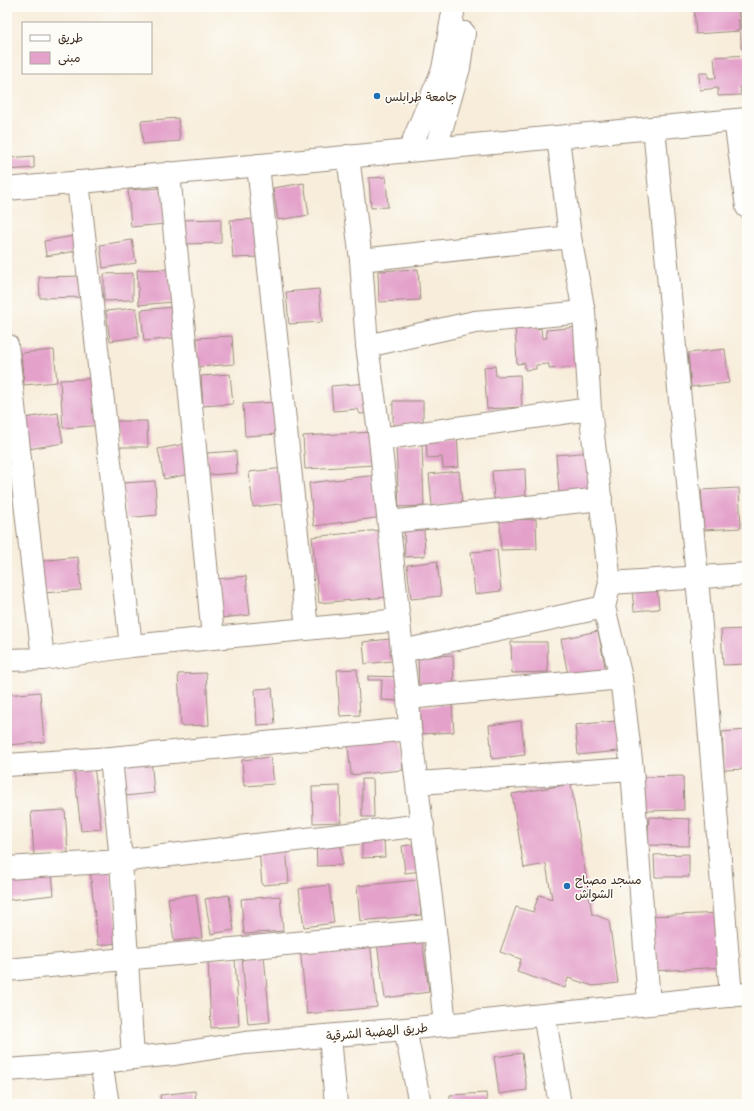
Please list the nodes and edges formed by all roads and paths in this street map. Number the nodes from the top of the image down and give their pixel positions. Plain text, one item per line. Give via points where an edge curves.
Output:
1 (454, 7) edge
2 (467, 7) edge
3 (741, 119) edge
4 (654, 128) junction
5 (558, 137) junction
6 (436, 148) junction
7 (409, 151) junction
8 (348, 156) junction
9 (258, 165) junction
10 (169, 173) junction
11 (78, 182) junction
12 (7, 189) edge
13 (747, 207) edge
14 (570, 238) junction
15 (361, 260) junction
16 (584, 312) junction
17 (7, 345) edge
18 (367, 346) junction
19 (590, 409) junction
20 (380, 439) junction
21 (601, 500) junction
22 (389, 522) junction
23 (747, 574) edge
24 (697, 577) junction
25 (610, 583) junction
26 (604, 607) junction
27 (399, 620) junction
28 (307, 629) junction
29 (213, 638) junction
30 (131, 646) junction
31 (402, 651) junction
32 (43, 658) junction
33 (7, 660) edge
34 (621, 678) junction
35 (408, 698) junction
36 (410, 728) junction
37 (111, 758) junction
38 (7, 765) edge
39 (632, 769) junction
40 (417, 783) junction
41 (423, 825) junction
42 (121, 861) junction
43 (7, 868) edge
44 (436, 930) junction
45 (126, 958) junction
46 (7, 970) edge
47 (739, 995) edge
48 (649, 1004) junction
49 (544, 1015) junction
50 (445, 1025) junction
51 (405, 1029) junction
52 (330, 1036) junction
53 (133, 1058) junction
54 (101, 1063) junction
55 (7, 1070) edge
56 (108, 1104) edge
57 (336, 1104) edge
58 (420, 1104) edge
59 (560, 1104) edge

1 - 7 street via 443,69
2 - 6 street via 459,68
3 - 4 street
3 - 13 street
4 - 5 street
4 - 24 street
5 - 6 street
5 - 14 street
6 - 7 street
7 - 8 street
8 - 9 street
8 - 15 street
9 - 10 street
9 - 28 street
10 - 11 street
10 - 29 street
11 - 12 street
11 - 30 street
14 - 15 street
14 - 16 street
15 - 18 street
16 - 18 street via 475,322
16 - 19 street
17 - 32 street
18 - 20 street
19 - 20 street
19 - 21 street
20 - 22 street
21 - 22 street
21 - 25 street
22 - 27 street
23 - 24 street
24 - 25 street
24 - 47 street
25 - 26 street
26 - 31 street
26 - 34 street
27 - 28 street
27 - 31 street
28 - 29 street
29 - 30 street
30 - 32 street
31 - 35 street
32 - 33 street
34 - 35 street
34 - 39 street
35 - 36 street
36 - 37 street
36 - 40 street
37 - 38 street
37 - 42 street
39 - 40 street
39 - 48 street
40 - 41 street
41 - 42 street
41 - 44 street
42 - 43 street
42 - 45 street
44 - 45 street
44 - 50 street
45 - 46 street
45 - 53 street
47 - 48 street, طريق الهضبة الشرقية
48 - 49 street, طريق الهضبة الشرقية
49 - 50 street, طريق الهضبة الشرقية
49 - 59 street
50 - 51 street, طريق الهضبة الشرقية
51 - 52 street, طريق الهضبة الشرقية
51 - 58 street
52 - 53 street, طريق الهضبة الشرقية via 245,1043
52 - 57 street
53 - 54 street, طريق الهضبة الشرقية
54 - 55 street, طريق الهضبة الشرقية
54 - 56 street

